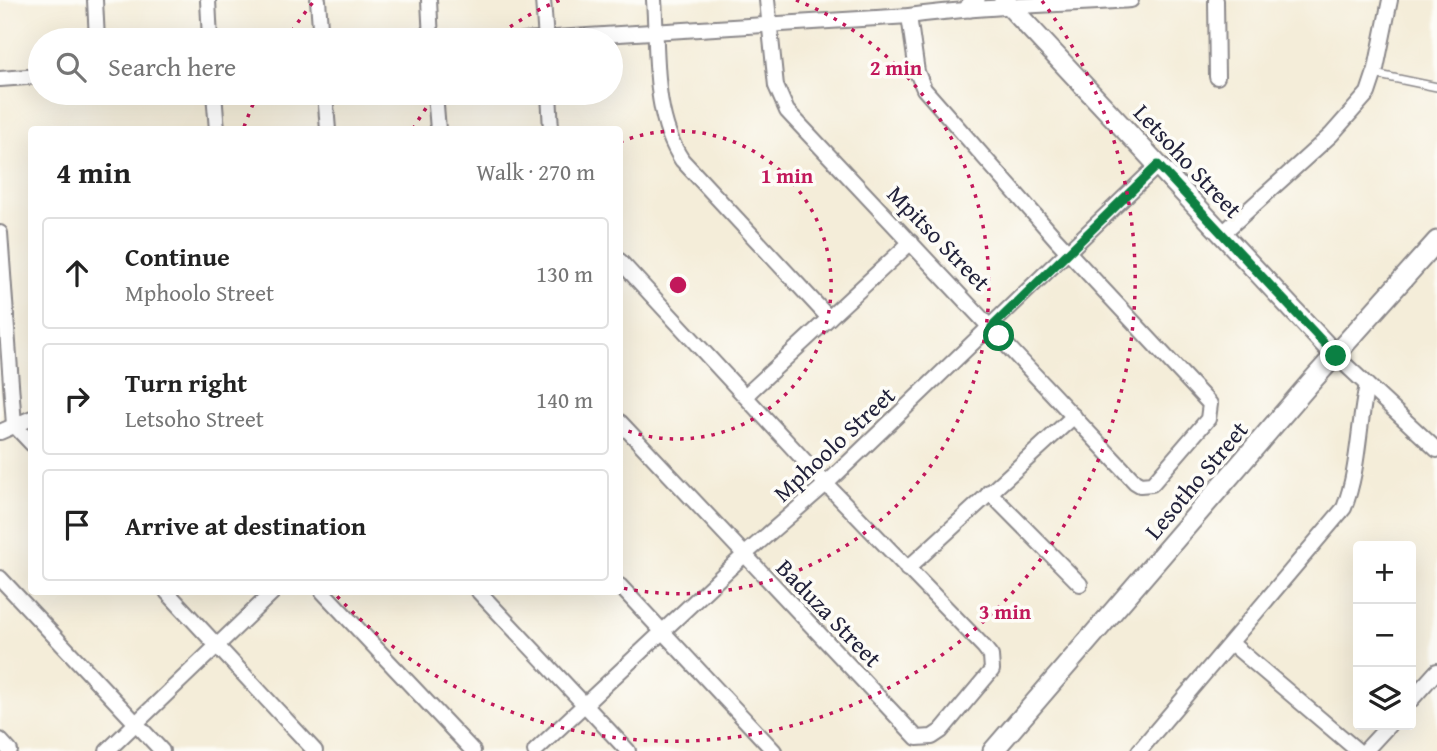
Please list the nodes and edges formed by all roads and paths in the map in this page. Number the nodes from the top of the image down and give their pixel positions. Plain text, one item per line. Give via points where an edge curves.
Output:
1 (95, 0) edge
2 (208, 0) edge
3 (318, 0) edge
4 (429, 0) edge
5 (543, 0) edge
6 (654, 0) edge
7 (767, 0) edge
8 (1131, 0) edge
9 (1216, 0) edge
10 (1390, 0) edge
11 (1110, 1) edge
12 (973, 4) edge
13 (1008, 4) edge
14 (909, 16) junction
15 (768, 25) junction
16 (96, 28) edge
17 (209, 28) edge
18 (320, 28) edge
19 (431, 28) edge
20 (545, 28) edge
21 (656, 33) junction
22 (623, 35) edge
23 (1374, 74) junction
24 (1217, 76) dead end
25 (28, 77) edge
26 (0, 79) edge
27 (1437, 88) edge
28 (215, 105) edge
29 (326, 105) edge
30 (436, 105) edge
31 (550, 105) edge
32 (217, 126) edge
33 (328, 126) edge
34 (438, 126) edge
35 (551, 126) edge
36 (1158, 165) junction
37 (0, 233) edge
38 (1223, 233) junction
39 (1437, 241) edge
40 (911, 242) junction
41 (1068, 251) junction
42 (623, 267) edge
43 (829, 318) junction
44 (992, 327) junction
45 (1336, 356) junction
46 (1367, 385) junction
47 (745, 396) junction
48 (1074, 416) junction
49 (28, 420) edge
50 (14, 425) junction
51 (623, 425) edge
52 (0, 432) edge
53 (28, 440) edge
54 (1437, 450) edge
55 (826, 485) junction
56 (989, 492) junction
57 (743, 556) junction
58 (907, 569) junction
59 (0, 578) edge
60 (1080, 584) dead end
61 (623, 589) edge
62 (170, 595) edge
63 (270, 595) edge
64 (326, 595) edge
65 (482, 595) edge
66 (662, 632) junction
67 (1232, 644) junction
68 (217, 646) junction
69 (1437, 671) edge
70 (1416, 694) edge
71 (586, 704) junction
72 (136, 724) junction
73 (1384, 730) edge
74 (0, 740) edge
75 (10, 751) edge
76 (107, 751) edge
77 (162, 751) edge
78 (315, 751) edge
79 (473, 751) edge
80 (535, 751) edge
81 (628, 751) edge
82 (774, 751) edge
83 (993, 751) edge
84 (1139, 751) edge
85 (1357, 751) edge
86 (1365, 751) edge

1 - 16 street
2 - 17 street
3 - 18 street
4 - 19 street
5 - 20 street
6 - 21 street
7 - 15 street, Mpitso Street
8 - 11 street
9 - 24 street
10 - 23 street
11 - 13 street
12 - 13 street
12 - 14 street
13 - 36 street, Letsoho Street
14 - 15 street
14 - 41 street via 924,89
15 - 21 street
15 - 40 street, Mpitso Street via 776,86 787,111
21 - 22 street
21 - 43 street via 661,101 672,145
23 - 27 lane
23 - 38 street via 1355,111
25 - 26 street
28 - 32 street
29 - 33 street
30 - 34 street
31 - 35 street
36 - 38 street, Letsoho Street
36 - 41 street, Mphoolo Street
37 - 50 street
38 - 45 street, Letsoho Street
39 - 45 street, Lesotho Street
40 - 43 street
40 - 44 street, Mpitso Street
41 - 44 street, Mphoolo Street
41 - 48 street, Mpitso Street via 1207,398 1211,412 1152,484 1135,482
42 - 47 street
43 - 47 street
44 - 48 street, Mpitso Street
44 - 55 street, Mphoolo Street
45 - 46 street
45 - 83 street, Lesotho Street
46 - 54 street
46 - 67 street via 1353,485 1343,508
47 - 55 street
48 - 56 street
49 - 50 street
50 - 52 street
50 - 53 street
51 - 57 street, Baduza Street
55 - 57 street, Mphoolo Street
55 - 58 street
56 - 58 street
56 - 60 street
57 - 58 street, Baduza Street via 917,738 932,737 992,670 991,656
57 - 66 street, Mphoolo Street
59 - 72 street
61 - 66 street
62 - 68 street
63 - 68 street
64 - 79 street
65 - 71 street
66 - 71 street, Mphoolo Street
66 - 82 street
67 - 84 street
67 - 85 street
68 - 72 street
68 - 78 street
69 - 70 street
71 - 80 street, Mphoolo Street
71 - 81 street
72 - 76 street
72 - 77 street
73 - 86 street
74 - 75 street

